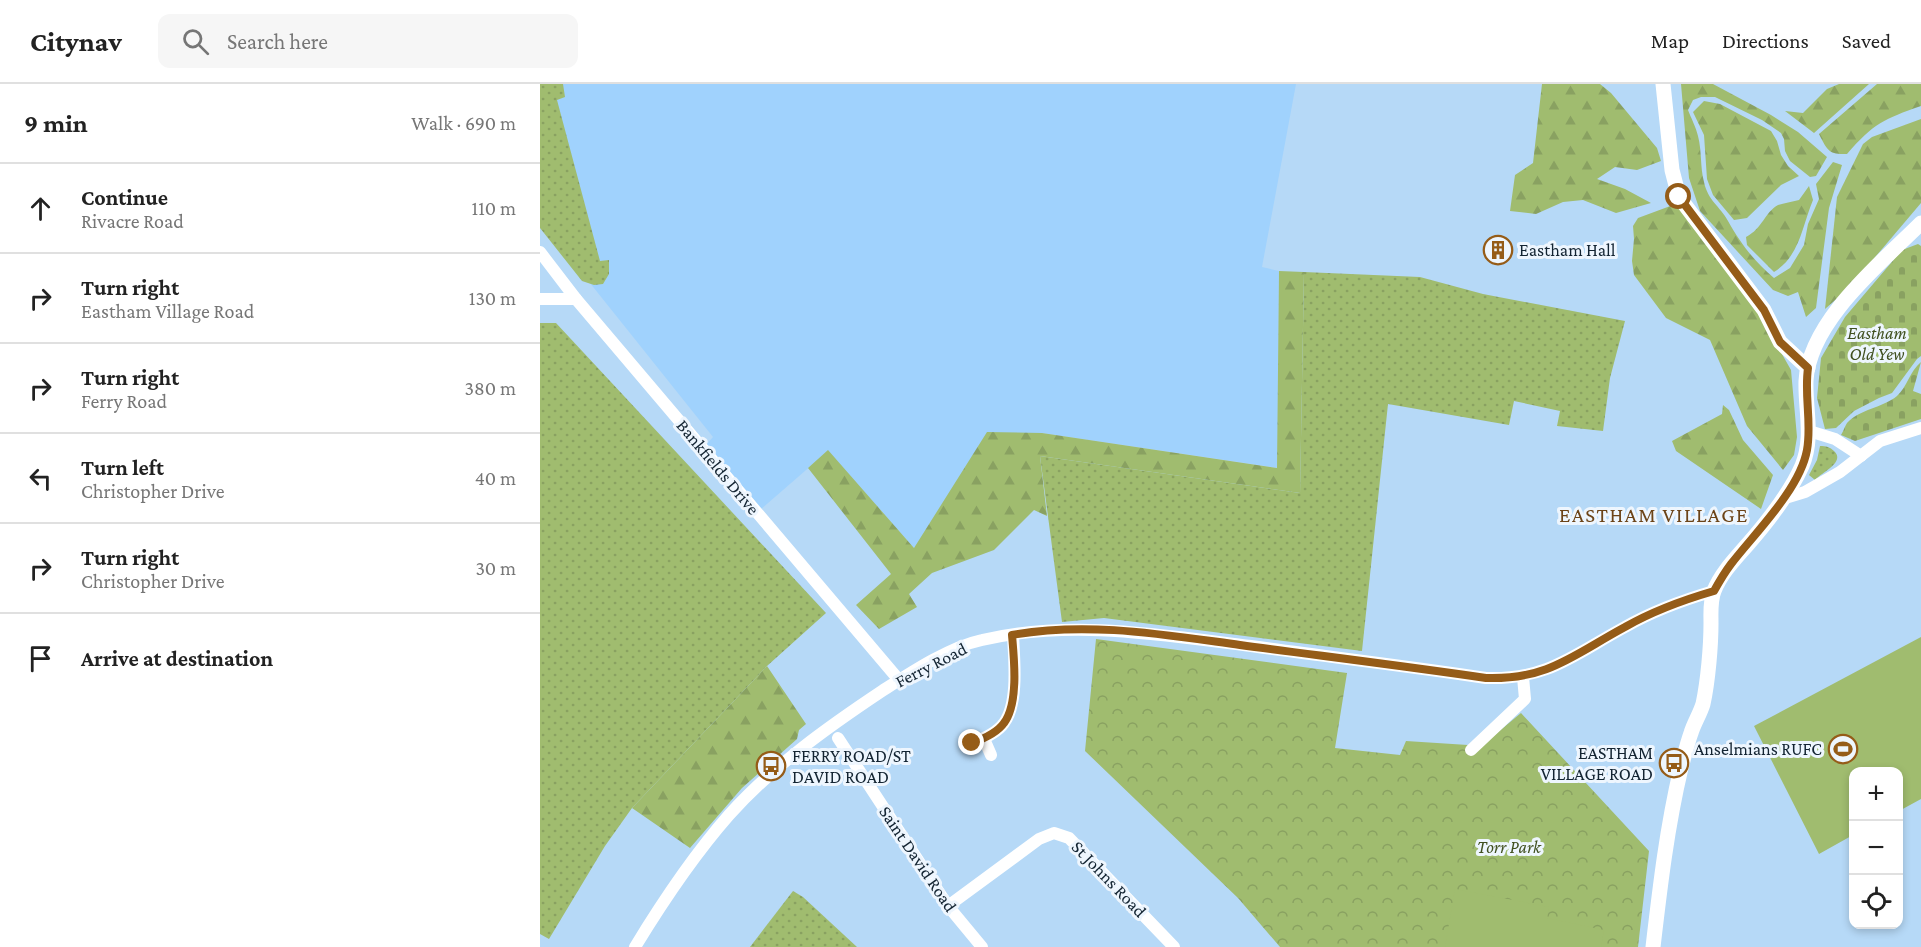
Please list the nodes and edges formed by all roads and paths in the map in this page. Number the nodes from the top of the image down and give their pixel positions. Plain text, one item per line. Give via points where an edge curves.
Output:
1 (1663, 84) edge
2 (1921, 223) edge
3 (540, 252) edge
4 (540, 299) edge
5 (576, 299) junction
6 (1808, 368) junction
7 (1921, 428) edge
8 (1809, 431) junction
9 (1861, 456) junction
10 (1782, 499) junction
11 (1714, 591) junction
12 (1012, 635) junction
13 (1523, 677) junction
14 (899, 680) junction
15 (838, 738) dead end
16 (1471, 750) dead end
17 (991, 755) dead end
18 (948, 906) junction
19 (635, 947) edge
20 (982, 947) edge
21 (1174, 947) edge
22 (1653, 947) edge

1 - 6 main road via 1672,170 1679,197 1764,310 1780,342
2 - 6 main road via 1856,288 1823,330
3 - 5 street, Bankfields Drive
4 - 5 street
5 - 14 street, Bankfields Drive
6 - 8 main road
7 - 9 street via 1880,441
8 - 9 street via 1835,439
8 - 10 main road via 1802,467
9 - 10 street via 1805,492
10 - 11 main road
11 - 13 street, Ferry Road via 1682,600 1562,664
11 - 22 main road via 1702,704 1690,733 1665,847
12 - 13 street, Ferry Road via 1086,629 1146,633 1486,678
12 - 14 street, Ferry Road via 980,640 951,651
12 - 17 street via 1010,711 1004,724 978,741
13 - 16 street via 1525,699
14 - 19 street, Ferry Road via 828,726 731,813 693,860
15 - 18 street, Saint David Road
18 - 20 street, Saint David Road
18 - 21 street, St Johns Road via 1039,839 1054,833 1069,838

